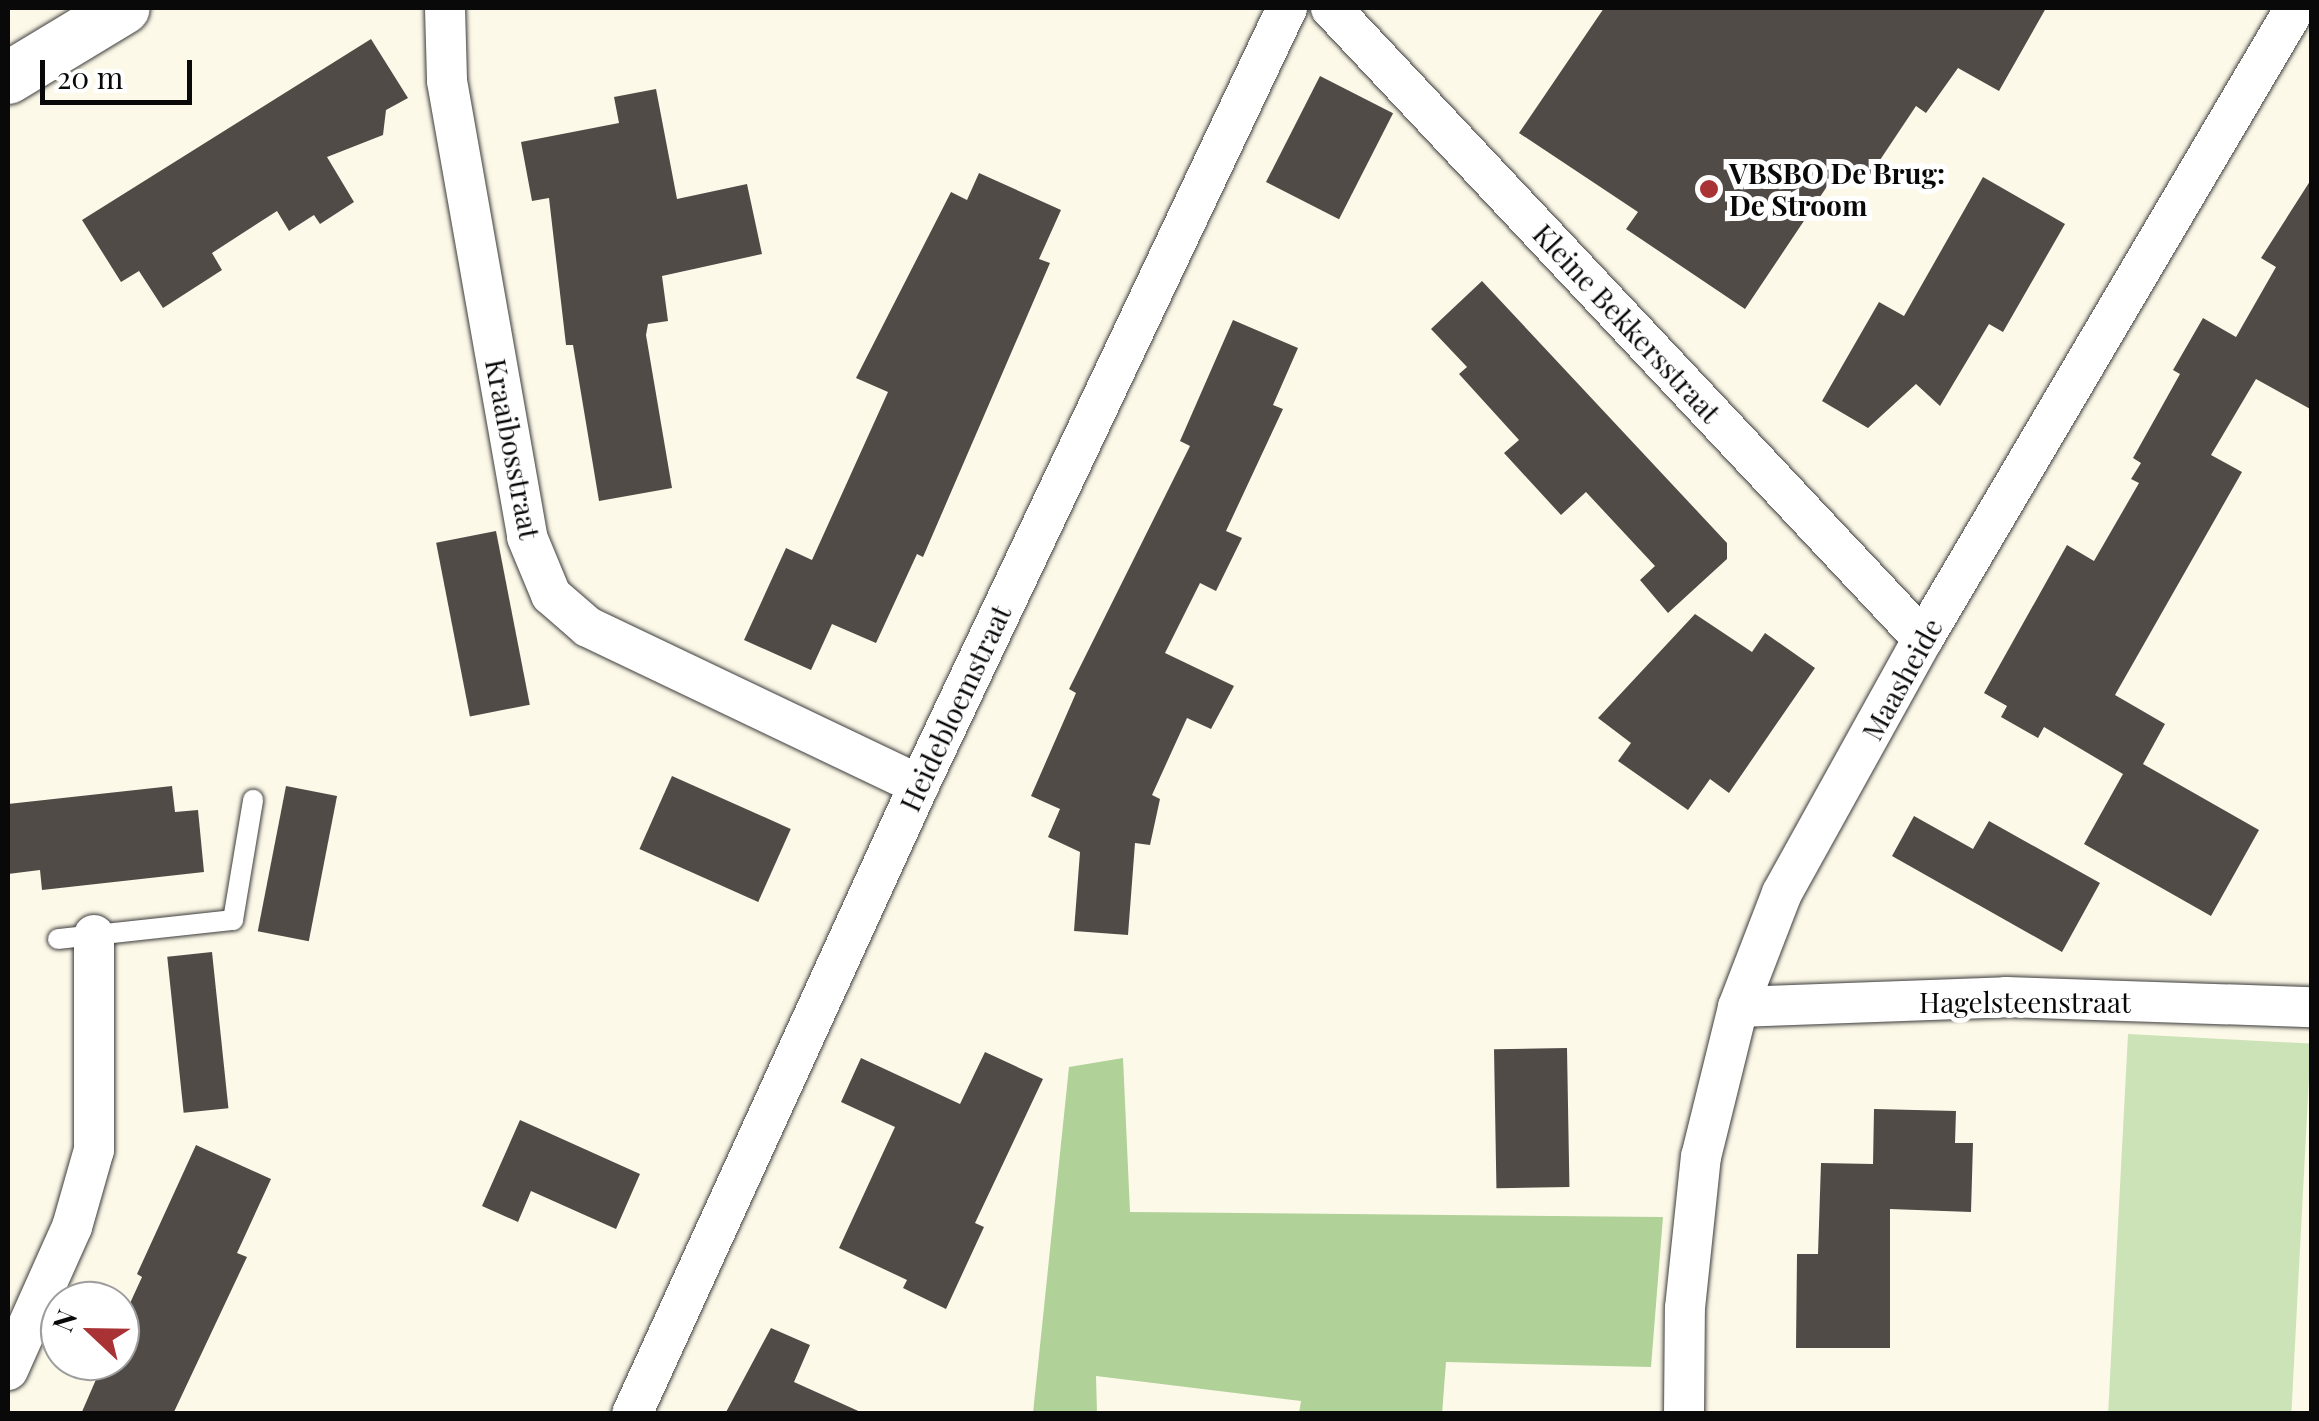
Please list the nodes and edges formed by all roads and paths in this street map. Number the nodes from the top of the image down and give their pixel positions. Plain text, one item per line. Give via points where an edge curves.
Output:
1 (124, 8) edge
2 (445, 8) edge
3 (1288, 8) edge
4 (1331, 8) edge
5 (2295, 8) edge
6 (8, 78) edge
7 (1923, 639) junction
8 (918, 785) junction
9 (253, 800) dead end
10 (76, 937) joint
11 (1738, 1007) junction
12 (2312, 1007) edge
13 (8, 1370) edge
14 (632, 1414) edge
15 (1684, 1414) edge

1 - 6 street
2 - 8 street, Kraaibosstraat via 447,81 526,537 551,596 588,627
3 - 8 street, Heidebloemstraat
4 - 7 street, Kleine Bekkersstraat
5 - 7 street, Maasheide
7 - 11 street, Maasheide via 1782,893
8 - 14 street, Heidebloemstraat
9 - 10 lane via 233,920
10 - 13 street via 94,1150 72,1227
11 - 12 street, Hagelsteenstraat via 2006,997
11 - 15 street, Maasheide via 1701,1158 1685,1308

